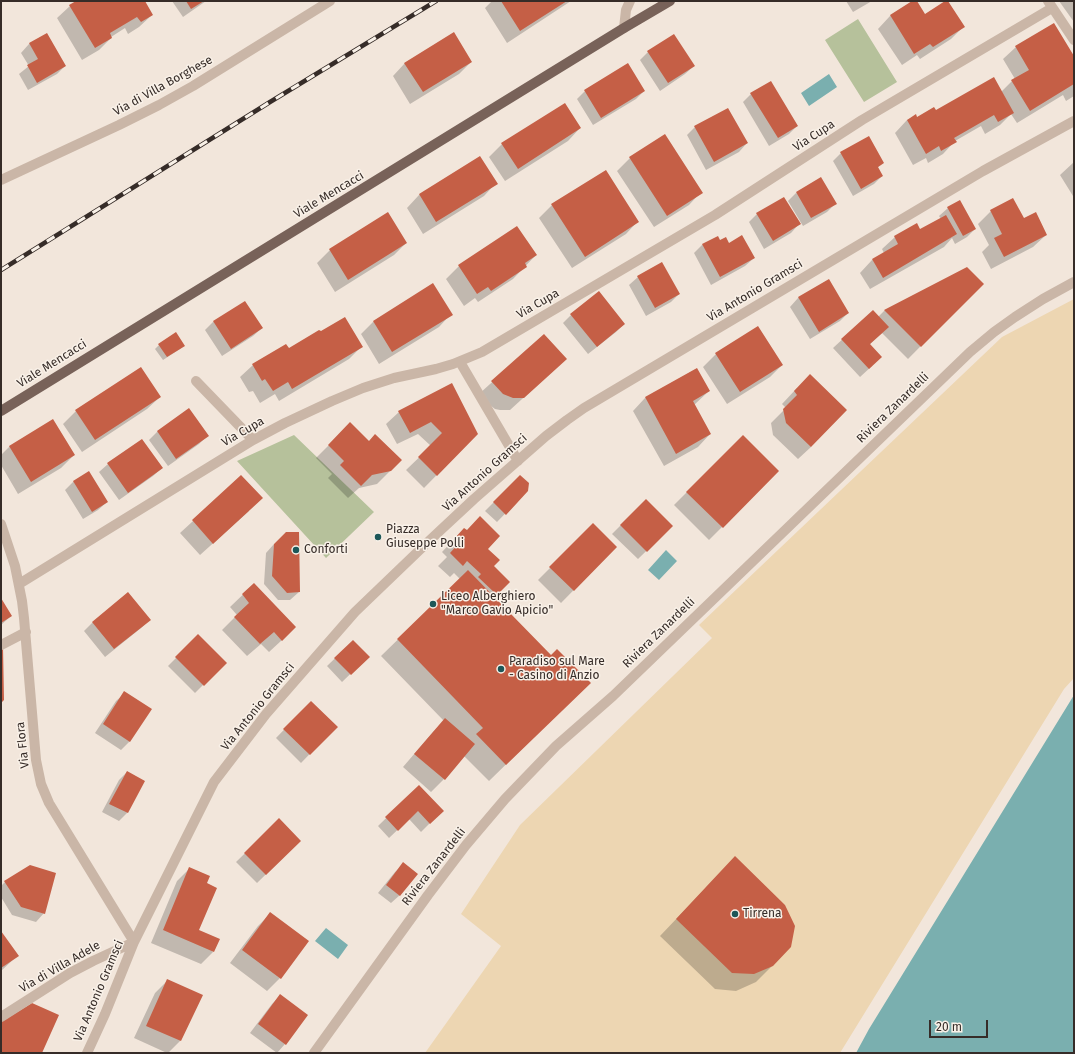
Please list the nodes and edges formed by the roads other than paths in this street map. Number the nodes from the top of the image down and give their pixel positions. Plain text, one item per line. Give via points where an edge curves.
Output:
1 (330, 1) edge
2 (630, 1) edge
3 (670, 1) edge
4 (1050, 4) edge
5 (624, 28) junction
6 (1074, 40) edge
7 (1074, 121) edge
8 (1, 180) edge
9 (1074, 282) edge
10 (460, 362) junction
11 (196, 381) dead end
12 (1, 411) edge
13 (254, 440) junction
14 (518, 461) junction
15 (1, 524) edge
16 (19, 584) junction
17 (26, 632) junction
18 (1, 645) edge
19 (134, 942) junction
20 (1, 1017) edge
21 (87, 1053) edge
22 (314, 1053) edge

1 - 8 street, Via di Villa Borghese via 164,102
2 - 5 street
3 - 5 main road, Viale Mencacci
4 - 6 street
4 - 10 street, Via Cupa via 862,120 715,215 489,348
5 - 12 main road, Viale Mencacci
7 - 14 street, Via Antonio Gramsci via 983,171 597,400 562,424
9 - 22 street, Riviera Zanardelli via 1015,316 970,352 619,690 556,746 505,799 466,845
10 - 13 street, Via Cupa via 380,382 349,393
10 - 14 street
11 - 13 street
13 - 16 street, Via Cupa
14 - 19 street, Via Antonio Gramsci via 474,499 355,612 266,714 214,782
15 - 16 street, Via Flora
16 - 17 street, Via Flora
17 - 18 street
17 - 19 street, Via Flora via 36,760 41,784 49,803
19 - 20 street, Via di Villa Adele via 70,973
19 - 21 street, Via Antonio Gramsci

